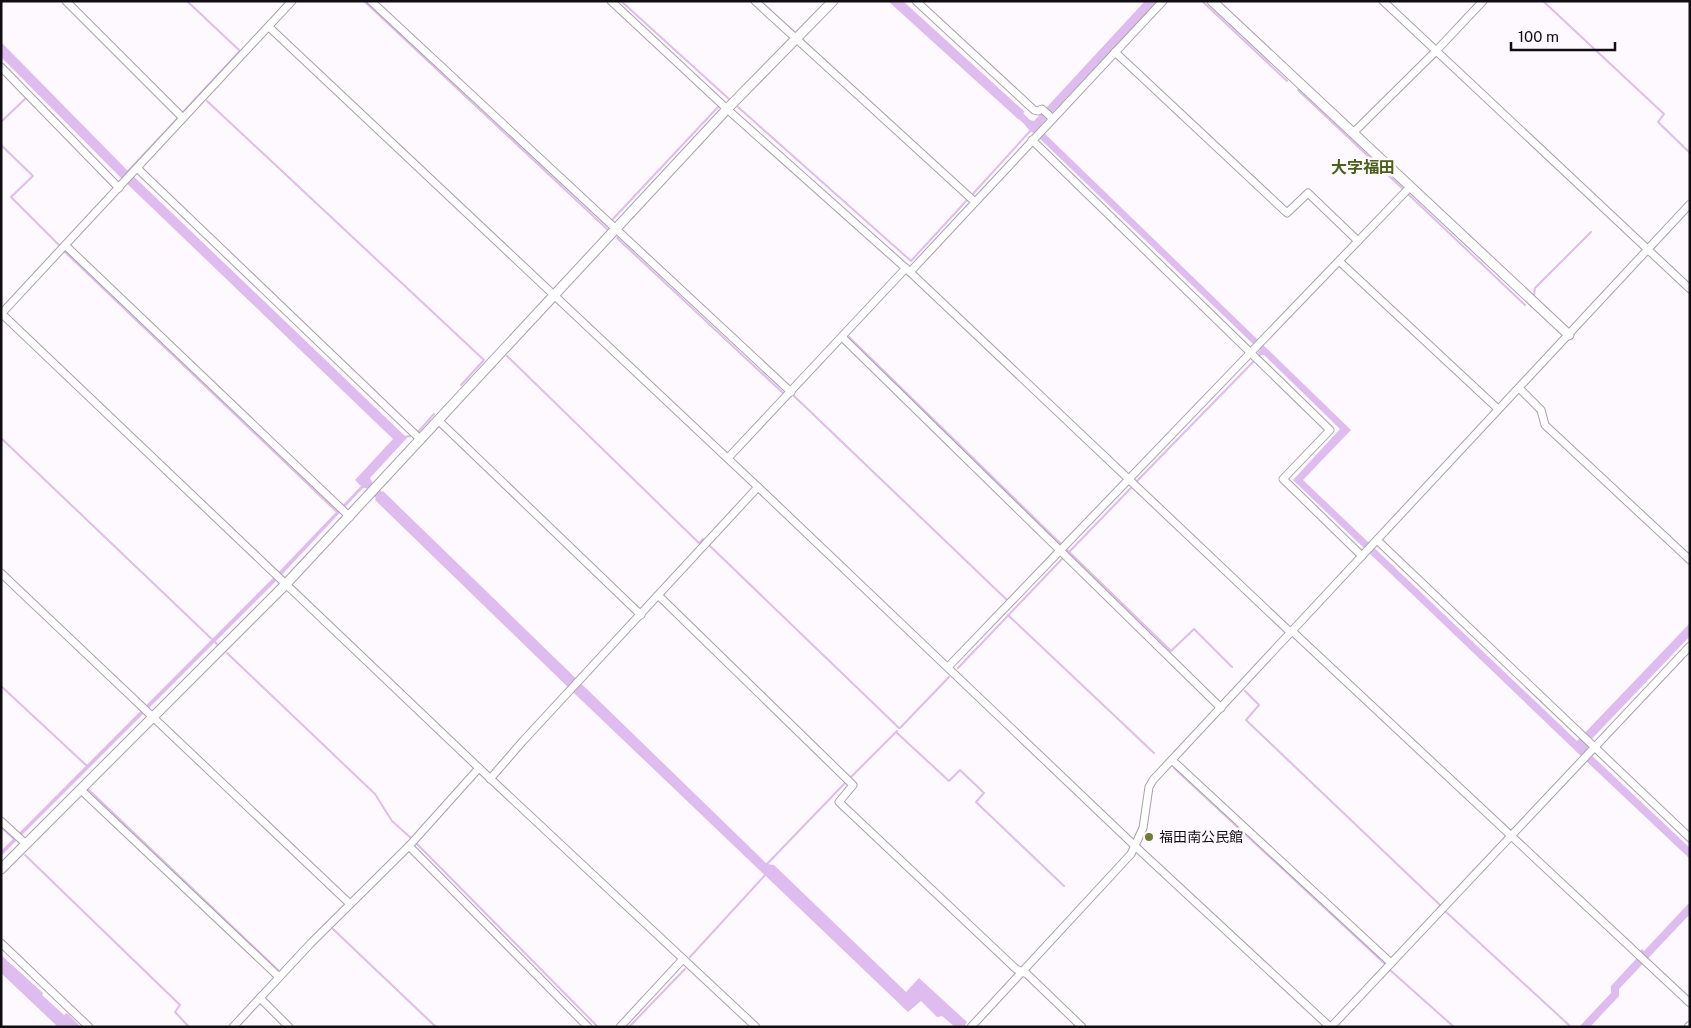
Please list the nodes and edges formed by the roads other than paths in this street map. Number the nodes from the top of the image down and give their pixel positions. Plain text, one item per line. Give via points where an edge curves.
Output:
1 (66, 1) edge
2 (292, 1) edge
3 (371, 1) edge
4 (610, 1) edge
5 (755, 1) edge
6 (833, 1) edge
7 (916, 1) edge
8 (1163, 1) edge
9 (1212, 1) edge
10 (1383, 1) edge
11 (1483, 1) edge
12 (269, 27) junction
13 (796, 39) junction
14 (1436, 51) junction
15 (1115, 52) junction
16 (1, 67) edge
17 (727, 110) junction
18 (183, 118) junction
19 (1052, 118) junction
20 (1353, 133) junction
21 (1033, 139) junction
22 (135, 170) junction
23 (121, 185) junction
24 (1407, 190) junction
25 (972, 199) junction
26 (1690, 204) edge
27 (616, 230) junction
28 (1358, 241) junction
29 (65, 245) junction
30 (1647, 250) junction
31 (1339, 261) junction
32 (908, 270) junction
33 (1690, 289) edge
34 (555, 296) junction
35 (1, 314) edge
36 (1569, 335) junction
37 (842, 337) junction
38 (1254, 354) junction
39 (1519, 388) junction
40 (791, 392) junction
41 (1498, 409) junction
42 (439, 421) junction
43 (421, 440) junction
44 (728, 458) junction
45 (1129, 479) junction
46 (758, 487) junction
47 (344, 512) junction
48 (1375, 543) junction
49 (1061, 550) junction
50 (1364, 554) junction
51 (1690, 560) edge
52 (1, 573) edge
53 (280, 579) junction
54 (659, 596) junction
55 (641, 616) junction
56 (1292, 631) junction
57 (1690, 646) edge
58 (948, 667) junction
59 (1221, 708) junction
60 (148, 712) junction
61 (1590, 749) junction
62 (1172, 760) junction
63 (479, 768) junction
64 (490, 779) junction
65 (81, 790) junction
66 (1, 821) edge
67 (1510, 836) junction
68 (1690, 838) edge
69 (21, 839) junction
70 (412, 842) junction
71 (1136, 847) junction
72 (1, 869) edge
73 (350, 904) junction
74 (1, 943) edge
75 (683, 959) junction
76 (1391, 963) junction
77 (1021, 972) junction
78 (279, 977) junction
79 (260, 998) junction
80 (1690, 1003) edge
81 (89, 1027) edge
82 (233, 1027) edge
83 (289, 1027) edge
84 (588, 1027) edge
85 (620, 1027) edge
86 (756, 1027) edge
87 (971, 1027) edge
88 (1082, 1027) edge
89 (1331, 1027) edge

1 - 18 street
2 - 12 street
3 - 27 street
4 - 17 street
5 - 13 street
6 - 13 street
7 - 19 street via 1034,110 1042,109
8 - 15 street
9 - 20 street
10 - 14 street
11 - 14 street
12 - 18 street
12 - 34 street
13 - 17 street
13 - 25 street
14 - 20 street
14 - 30 street
15 - 19 street
15 - 28 street via 1287,213 1308,193
16 - 23 street
17 - 27 street
17 - 32 street
18 - 22 street
19 - 21 street
20 - 24 street
21 - 25 street
21 - 38 street
22 - 23 street
22 - 43 street
23 - 29 street
24 - 28 street
24 - 36 street
25 - 32 street
26 - 30 street
27 - 34 street
27 - 40 street
28 - 31 street
29 - 35 street
29 - 47 street
30 - 33 street
30 - 36 street
31 - 38 street via 1262,340
31 - 41 street
32 - 37 street
32 - 45 street
34 - 42 street
34 - 44 street
35 - 53 street
36 - 39 street
37 - 40 street
37 - 49 street
38 - 45 street
38 - 50 street via 1330,430 1283,479
39 - 41 street
39 - 51 street via 1541,410 1545,425
40 - 44 street
41 - 48 street
42 - 43 street
42 - 55 street
43 - 47 street via 374,490
44 - 46 street
45 - 49 street
45 - 56 street
46 - 54 street
46 - 58 street
47 - 53 street
48 - 50 street
48 - 61 street via 1581,734
49 - 58 street
49 - 59 street
50 - 56 street
52 - 60 street
53 - 60 street
53 - 63 street
54 - 55 street
54 - 77 street via 853,785 839,802
55 - 64 street
56 - 59 street
56 - 67 street
57 - 61 street
58 - 71 street
59 - 62 street
60 - 65 street
60 - 73 street
61 - 67 street
61 - 68 street
62 - 71 street via 1149,787 1143,828
62 - 76 street
63 - 64 street
63 - 70 street
64 - 75 street
65 - 69 street
65 - 78 street
66 - 69 street
67 - 76 street
67 - 80 street
69 - 72 street
70 - 73 street
70 - 84 street
71 - 77 street
71 - 89 street
73 - 78 street
74 - 81 street
75 - 85 street
75 - 86 street
76 - 89 street
77 - 87 street
77 - 88 street
78 - 79 street
79 - 82 street
79 - 83 street

